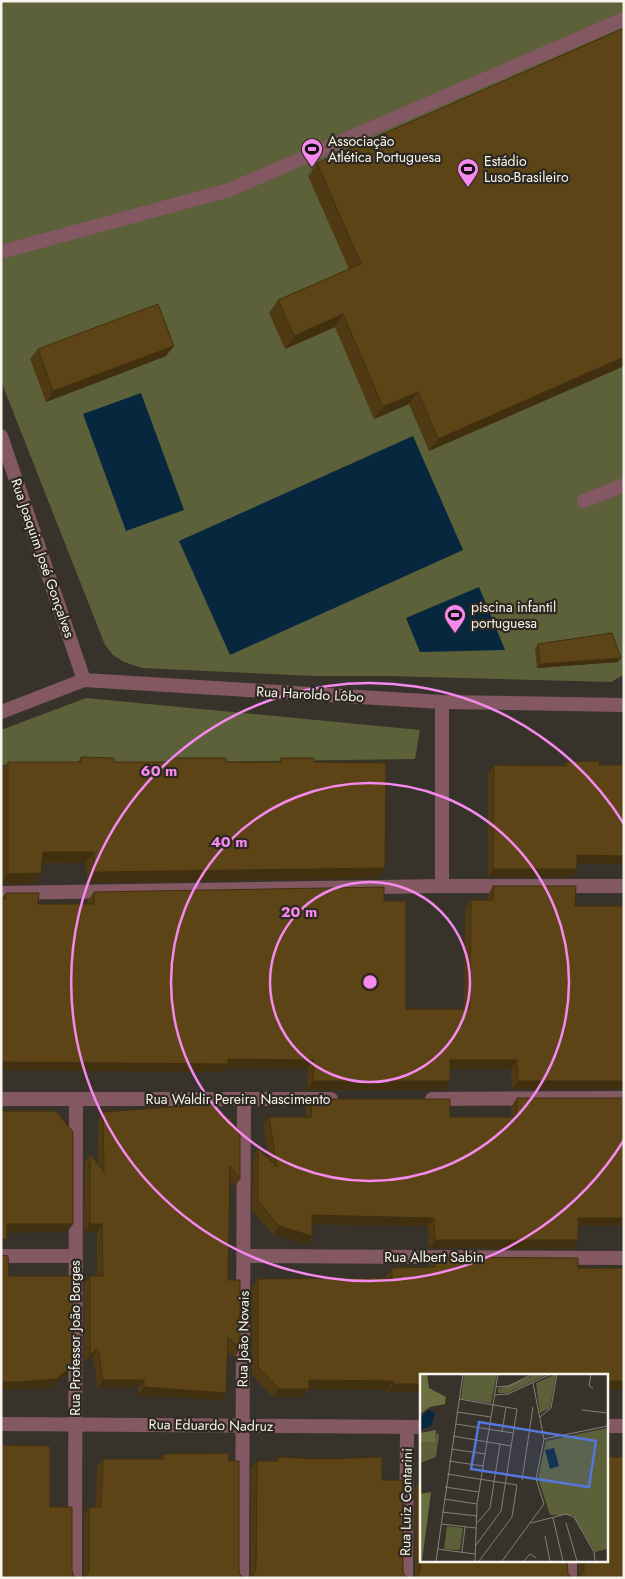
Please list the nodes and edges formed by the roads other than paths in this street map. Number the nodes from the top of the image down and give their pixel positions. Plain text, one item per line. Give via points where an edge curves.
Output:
1 (624, 19) edge
2 (1, 252) edge
3 (1, 436) edge
4 (624, 485) edge
5 (584, 501) dead end
6 (84, 680) junction
7 (442, 702) junction
8 (624, 705) edge
9 (1, 712) edge
10 (442, 886) junction
11 (624, 886) edge
12 (1, 893) edge
13 (624, 1098) edge
14 (1, 1099) edge
15 (76, 1099) junction
16 (342, 1099) edge
17 (419, 1099) edge
18 (244, 1100) junction
19 (1, 1256) edge
20 (76, 1256) junction
21 (244, 1256) junction
22 (624, 1258) edge
23 (75, 1423) junction
24 (1, 1424) edge
25 (242, 1426) junction
26 (608, 1426) edge
27 (624, 1426) edge
28 (414, 1427) edge
29 (570, 1562) edge
30 (75, 1578) edge
31 (242, 1578) edge
32 (406, 1578) edge
33 (570, 1578) edge

1 - 2 street via 229,190
3 - 6 street, Rua Joaquim José Gonçalves
4 - 5 street
6 - 7 street, Rua Haroldo Lôbo
6 - 9 street, Rua Haroldo Lôbo
7 - 8 street, Rua Haroldo Lôbo
7 - 10 street
10 - 11 street
10 - 12 street
13 - 17 street
14 - 15 street, Rua Waldir Pereira Nascimento
15 - 18 street, Rua Waldir Pereira Nascimento
15 - 20 street, Rua Professor João Borges
16 - 18 street, Rua Waldir Pereira Nascimento
18 - 21 street, Rua João Novais
19 - 20 street
20 - 23 street, Rua Professor João Borges
21 - 22 street, Rua Albert Sabin
21 - 25 street, Rua João Novais
23 - 24 street, Rua Eduardo Nadruz
23 - 25 street, Rua Eduardo Nadruz
23 - 30 street, Rua Professor João Borges
25 - 28 street, Rua Eduardo Nadruz
25 - 31 street, Rua João Novais
26 - 27 street
28 - 32 street, Rua Luiz Contarini
29 - 33 street

